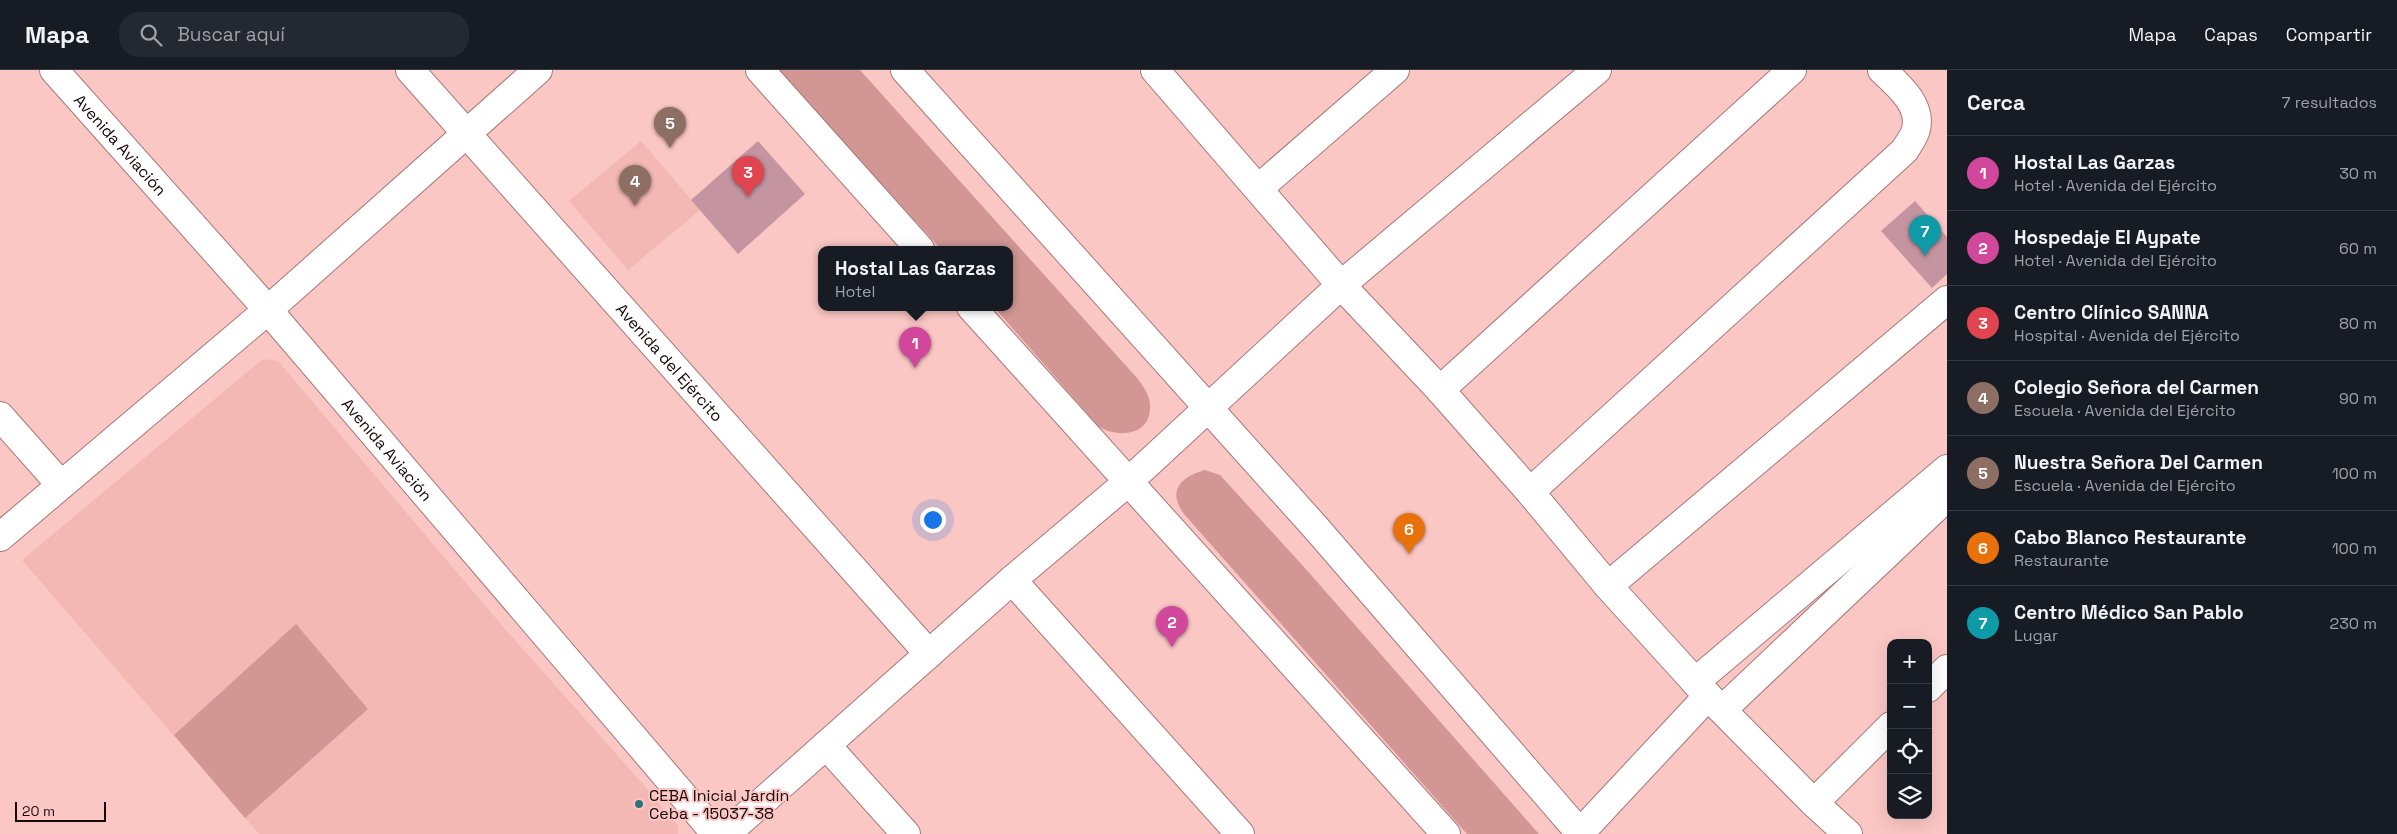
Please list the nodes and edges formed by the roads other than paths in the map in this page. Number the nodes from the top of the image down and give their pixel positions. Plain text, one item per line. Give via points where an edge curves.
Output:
1 (54, 70) edge
2 (410, 70) edge
3 (538, 70) edge
4 (760, 70) edge
5 (905, 70) edge
6 (1395, 70) edge
7 (1596, 70) edge
8 (1792, 70) edge
9 (1882, 70) edge
10 (1165, 74) edge
11 (466, 133) junction
12 (1259, 188) junction
13 (917, 246) edge
14 (1341, 285) junction
15 (1947, 300) edge
16 (268, 310) junction
17 (975, 311) edge
18 (1440, 390) junction
19 (1209, 409) junction
20 (0, 416) edge
21 (1947, 469) edge
22 (1128, 482) junction
23 (62, 485) junction
24 (1530, 492) junction
25 (1947, 497) edge
26 (0, 537) edge
27 (1012, 580) junction
28 (1608, 586) junction
29 (929, 654) junction
30 (1947, 670) edge
31 (1932, 684) edge
32 (1708, 696) junction
33 (1888, 729) edge
34 (826, 745) junction
35 (1814, 803) junction
36 (1580, 833) edge
37 (716, 834) edge
38 (726, 834) edge
39 (906, 834) edge
40 (1240, 834) edge
41 (1446, 834) edge
42 (1848, 834) edge

1 - 16 street, Avenida Aviación
2 - 11 street, Avenida del Ejército
3 - 11 street
4 - 13 street
5 - 19 street
6 - 12 street
7 - 14 street
8 - 18 street
9 - 24 street via 1900,86 1915,109 1916,130 1905,150
10 - 12 street
11 - 16 street
11 - 29 street, Avenida del Ejército
12 - 14 street
14 - 18 street
14 - 19 street
15 - 28 street
16 - 23 street
16 - 37 street, Avenida Aviación
17 - 22 street
18 - 24 street
19 - 22 street
19 - 36 street
20 - 23 street
21 - 32 street
22 - 27 street
22 - 41 street
23 - 26 street
24 - 28 street
25 - 32 street
27 - 29 street
27 - 40 street
28 - 32 street
29 - 34 street
30 - 31 street
32 - 35 street
32 - 36 street
33 - 35 street
34 - 38 street
34 - 39 street
35 - 42 street

